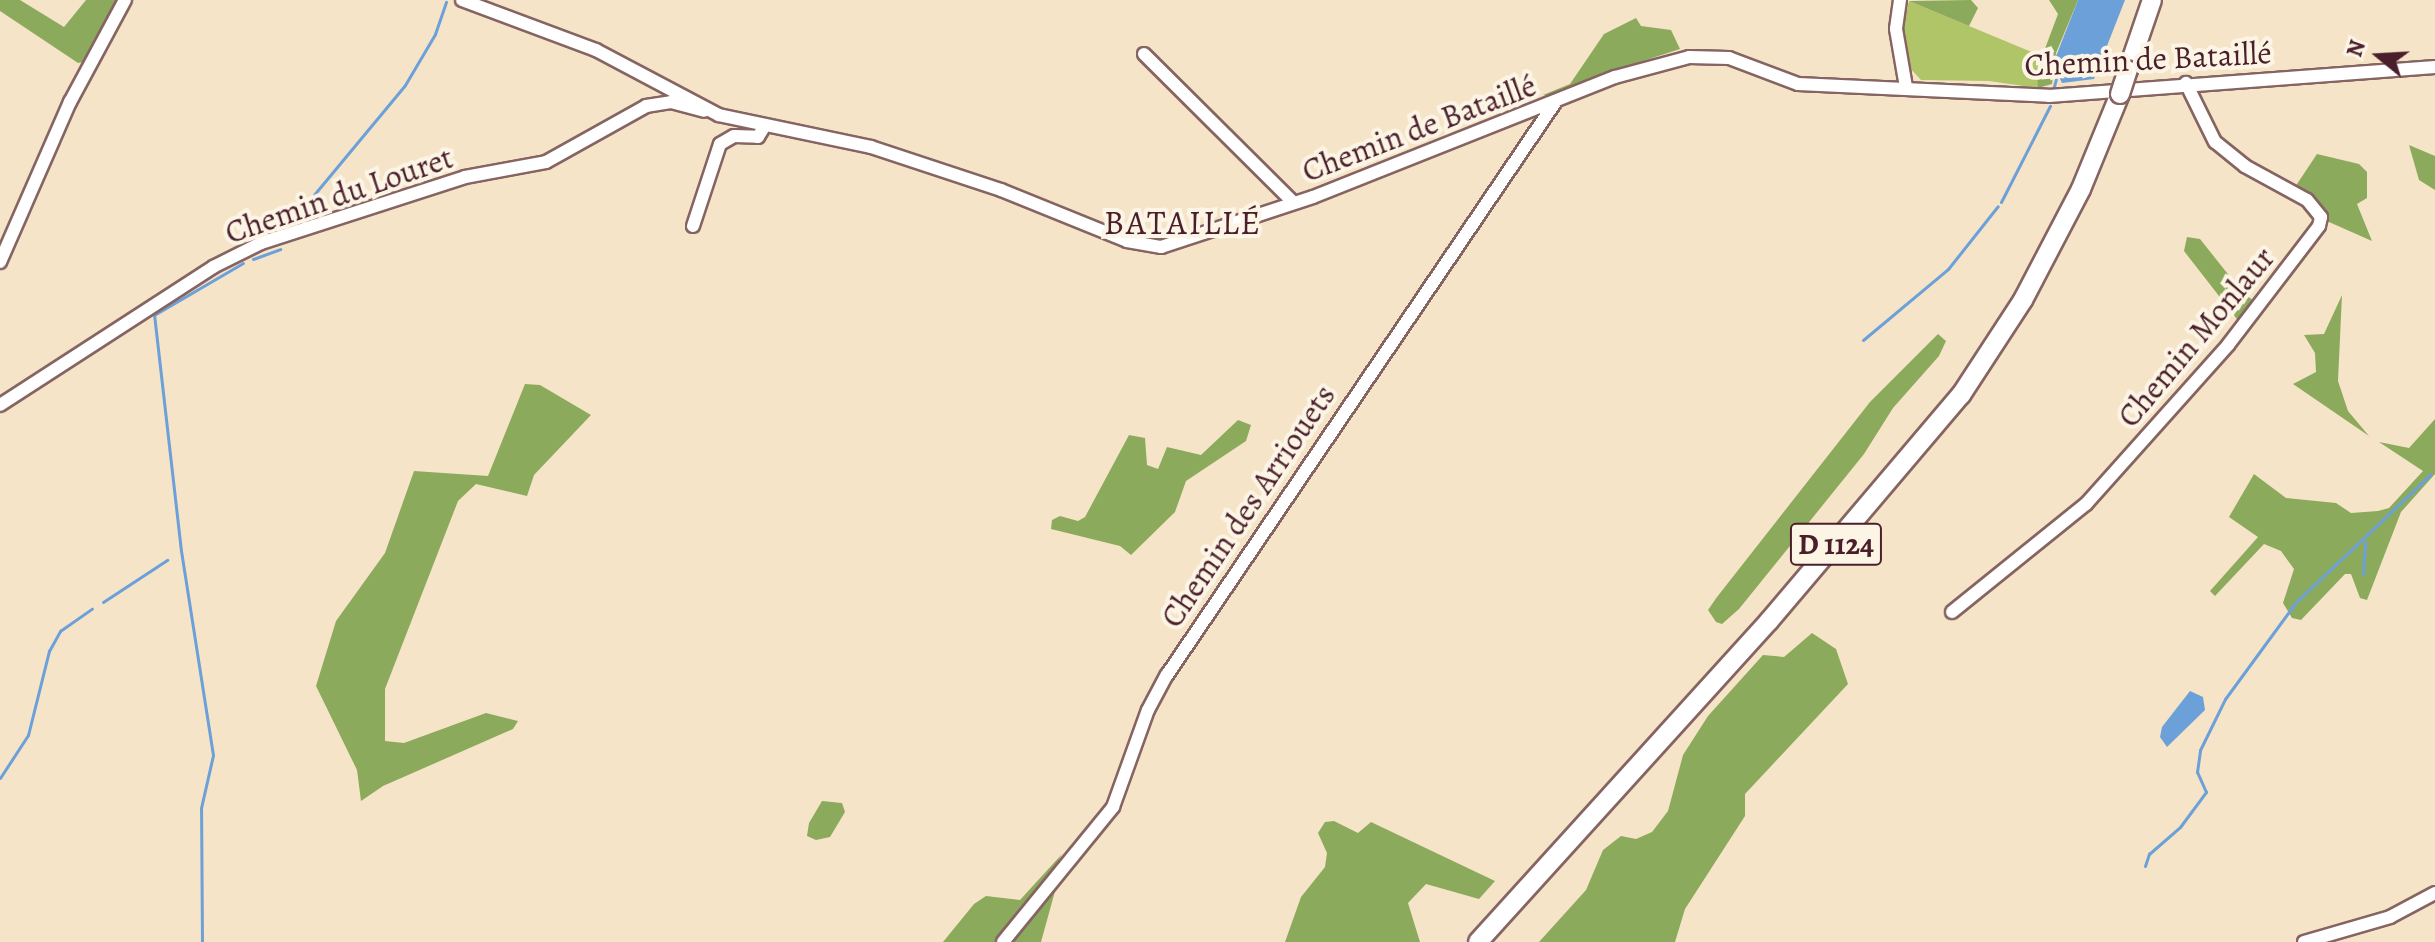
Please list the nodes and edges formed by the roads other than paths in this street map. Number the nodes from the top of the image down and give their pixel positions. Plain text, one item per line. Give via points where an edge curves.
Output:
1 (125, 0) edge
2 (462, 0) edge
3 (1900, 0) edge
4 (2152, 0) edge
5 (1144, 54) dead end
6 (2435, 67) edge
7 (2186, 83) junction
8 (1906, 87) junction
9 (1554, 104) junction
10 (719, 115) junction
11 (764, 127) dead end
12 (1294, 203) junction
13 (693, 226) dead end
14 (0, 262) edge
15 (0, 405) edge
16 (1952, 612) dead end
17 (2435, 893) edge
18 (1003, 942) edge
19 (1478, 942) edge
20 (2304, 942) edge

1 - 14 street via 70,102
2 - 10 street, Chemin de Bataillé via 596,50
3 - 8 street via 1896,29
4 - 19 highway, D 1124, bridge via 2120,94 2067,217 2023,300 1961,395 1769,621
5 - 12 street
6 - 7 street, Chemin de Bataillé
7 - 8 street, Chemin de Bataillé via 2049,96
7 - 16 street, Chemin Monlaur via 2215,142 2245,166 2307,200 2321,217 2319,226 2257,310 2086,504
8 - 9 street, Chemin de Bataillé via 1798,84 1729,58 1689,57 1615,77
9 - 12 street, Chemin de Bataillé
9 - 18 street, Chemin des Arriouets via 1167,675 1148,710 1113,807
10 - 12 street, Chemin de Bataillé via 871,147 1144,246 1173,245
10 - 15 street, Chemin du Louret via 658,102 546,162 465,177 261,243 213,267
11 - 13 street via 758,137 734,136 720,144
17 - 20 street via 2390,917

